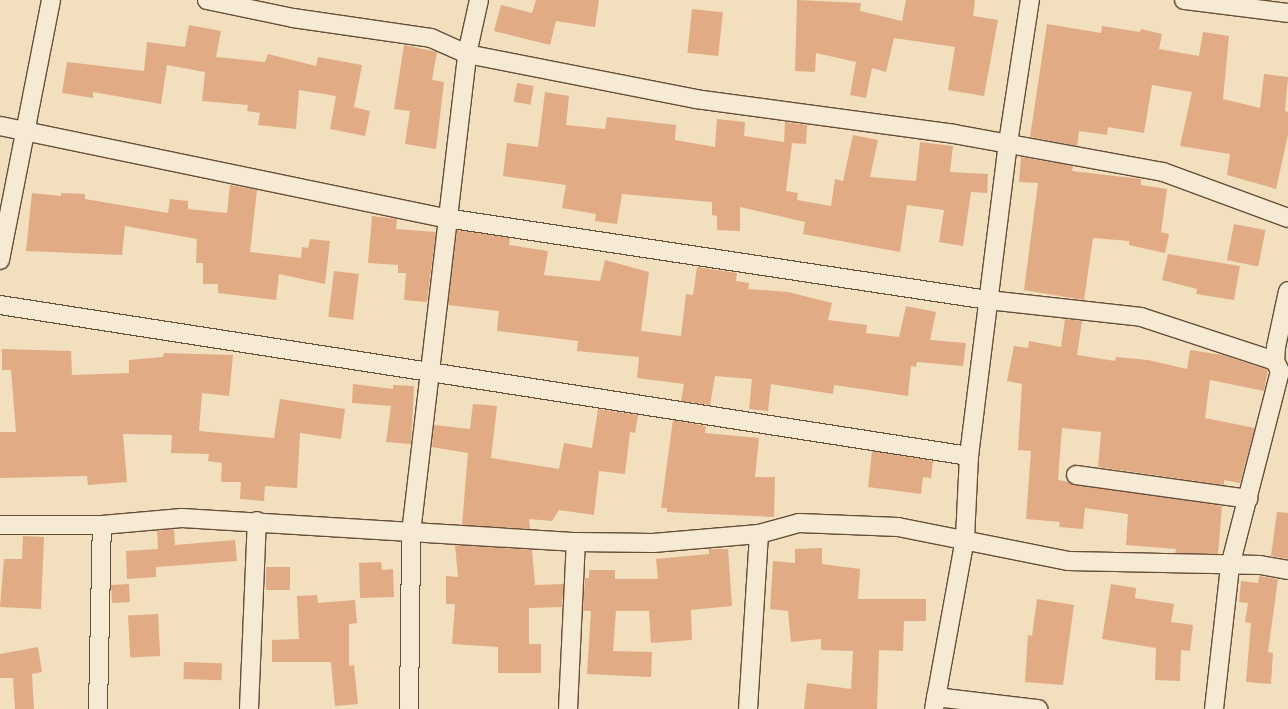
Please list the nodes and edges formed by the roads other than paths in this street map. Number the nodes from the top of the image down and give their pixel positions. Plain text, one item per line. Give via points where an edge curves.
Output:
1 (51, 0) edge
2 (207, 0) edge
3 (479, 0) edge
4 (1030, 0) edge
5 (1184, 0) edge
6 (1288, 13) edge
7 (467, 54) junction
8 (0, 126) edge
9 (25, 131) junction
10 (1008, 142) junction
11 (446, 218) junction
12 (1288, 218) edge
13 (0, 260) edge
14 (1288, 291) edge
15 (988, 300) junction
16 (0, 305) edge
17 (1281, 368) edge
18 (428, 375) junction
19 (969, 456) junction
20 (1076, 475) dead end
21 (1248, 499) junction
22 (257, 521) junction
23 (0, 525) edge
24 (102, 525) junction
25 (411, 533) junction
26 (759, 534) junction
27 (964, 538) junction
28 (576, 542) junction
29 (1230, 566) junction
30 (1288, 570) edge
31 (935, 703) edge
32 (98, 709) edge
33 (249, 709) edge
34 (409, 709) edge
35 (568, 709) edge
36 (748, 709) edge
37 (1038, 709) edge
38 (1214, 709) edge

1 - 9 street
2 - 7 street via 292,18 431,38
3 - 7 street
4 - 10 street
5 - 6 street
7 - 10 street via 696,99
7 - 11 street
8 - 9 street
9 - 11 street
9 - 13 street
10 - 12 street via 1163,172
10 - 15 street
11 - 15 street
11 - 18 street
14 - 17 street
15 - 17 street via 1141,317
15 - 19 street
16 - 18 street
17 - 21 street
18 - 19 street
18 - 25 street
19 - 27 street
20 - 21 street
21 - 29 street
22 - 24 street via 182,518
22 - 25 street
22 - 33 street
23 - 24 street
24 - 32 street
25 - 28 street
25 - 34 street
26 - 27 street via 800,523 898,526
26 - 28 street via 653,543
26 - 36 street
27 - 29 street via 1068,561
27 - 31 street
28 - 35 street
29 - 30 street via 1260,565
29 - 38 street
31 - 37 street

